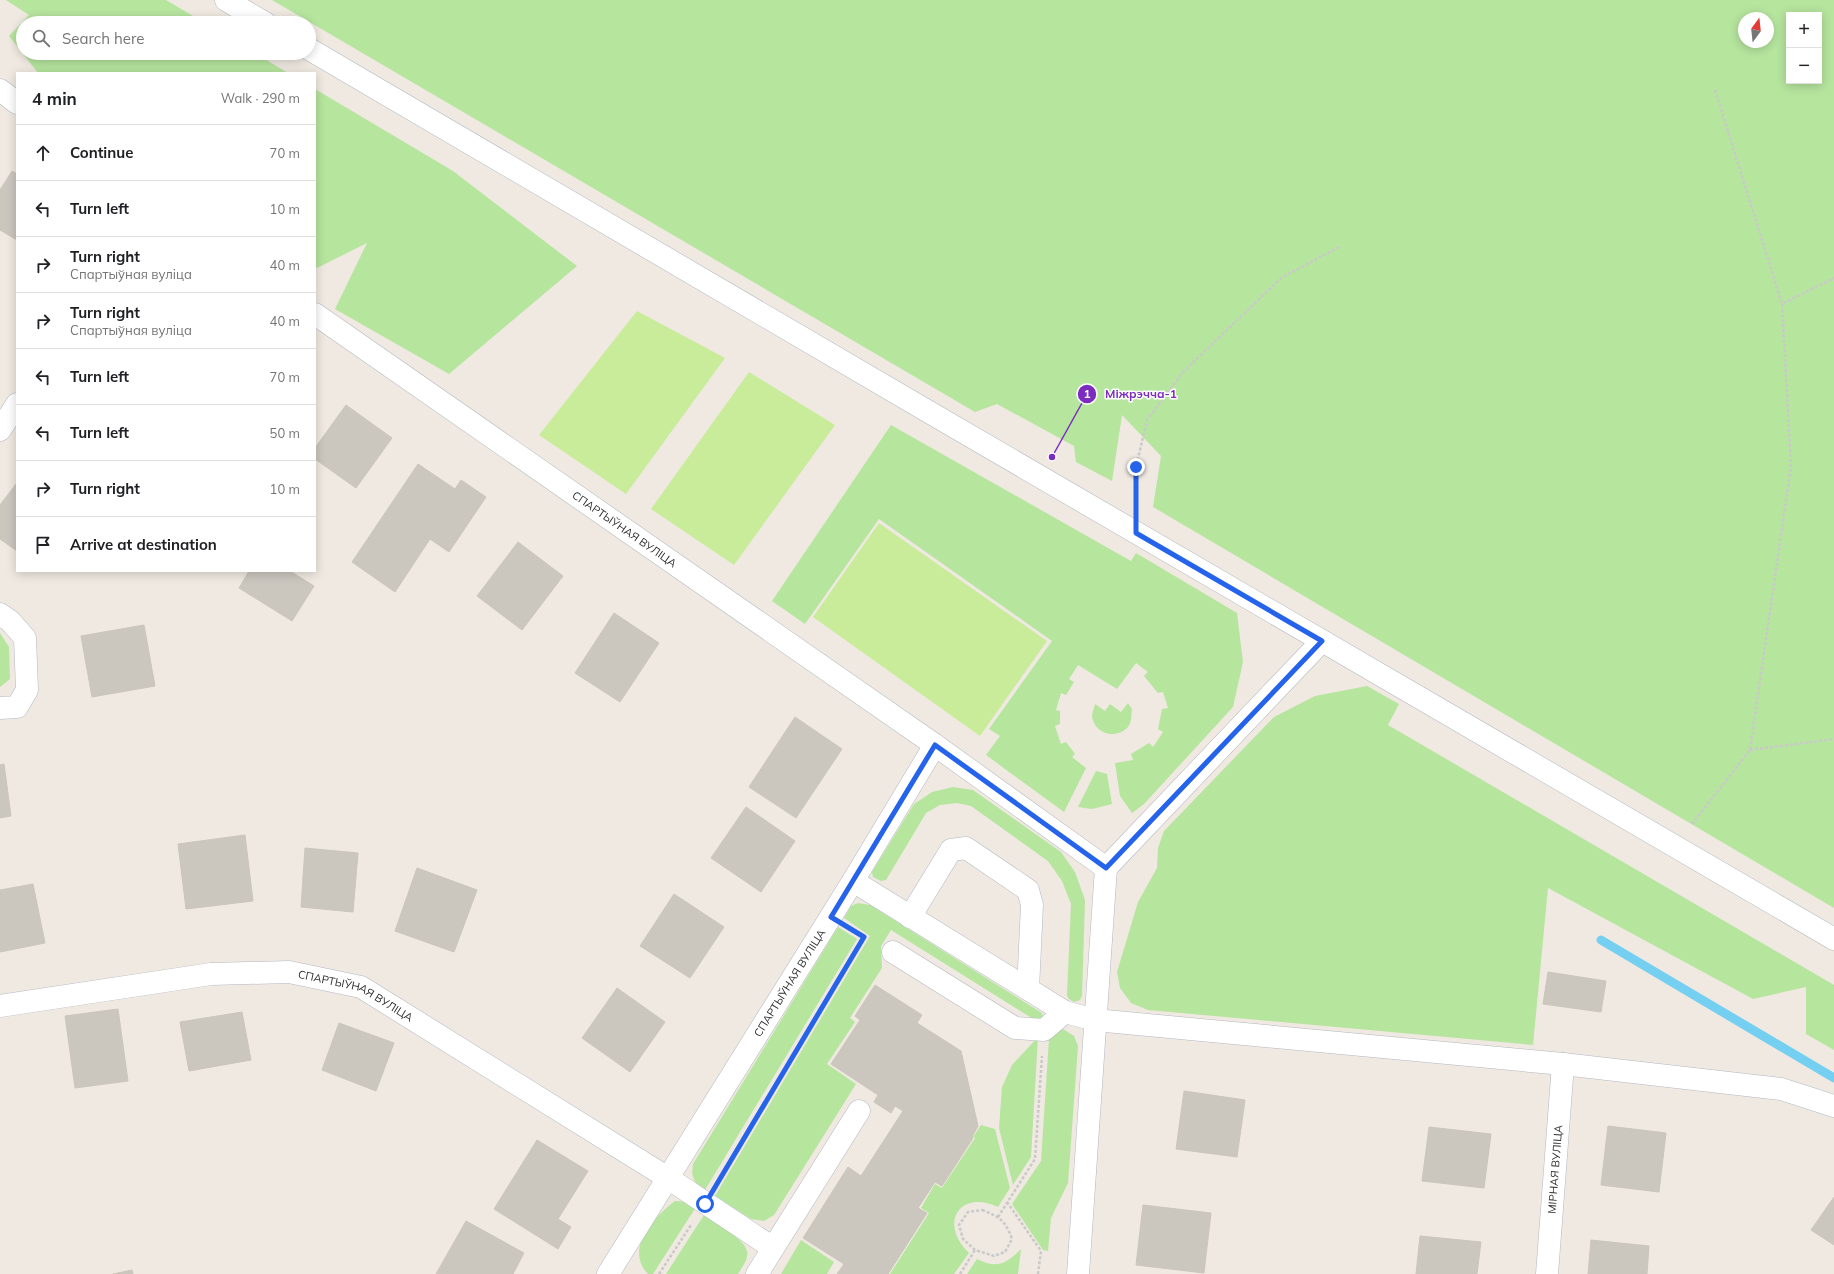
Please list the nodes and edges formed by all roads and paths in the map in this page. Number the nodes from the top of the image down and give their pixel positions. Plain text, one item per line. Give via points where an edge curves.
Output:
1 (226, 0) edge
2 (253, 16) edge
3 (316, 52) edge
4 (0, 90) edge
5 (1715, 90) dead end
6 (16, 102) edge
7 (1339, 247) dead end
8 (1834, 278) edge
9 (1782, 304) junction
10 (316, 315) edge
11 (16, 406) edge
12 (0, 430) edge
13 (1136, 533) junction
14 (0, 614) edge
15 (1322, 641) junction
16 (0, 708) edge
17 (1834, 739) edge
18 (935, 745) junction
19 (1750, 750) junction
20 (1674, 846) junction
21 (1106, 868) junction
22 (853, 881) junction
23 (910, 916) junction
24 (831, 917) junction
25 (1834, 939) edge
26 (893, 952) dead end
27 (1028, 989) junction
28 (0, 1006) edge
29 (1065, 1012) junction
30 (1095, 1020) junction
31 (1044, 1030) junction
32 (1563, 1064) junction
33 (1834, 1106) edge
34 (859, 1111) dead end
35 (668, 1178) junction
36 (1007, 1202) junction
37 (705, 1204) junction
38 (998, 1217) junction
39 (773, 1248) junction
40 (975, 1250) junction
41 (615, 1272) edge
42 (659, 1274) edge
43 (757, 1274) edge
44 (960, 1274) edge
45 (1038, 1274) edge
46 (1078, 1274) edge
47 (1547, 1274) edge

1 - 2 street
3 - 13 street
4 - 6 street
5 - 9 path
7 - 13 path via 1281,278 1182,373 1147,420 1136,467
8 - 9 path
9 - 19 path via 1791,466
10 - 18 street, СПАРТЫЎНАЯ ВУЛІЦА
11 - 12 street
13 - 15 street
14 - 16 street via 10,620 25,638 27,690 17,706
15 - 20 street
15 - 21 street
17 - 19 path
18 - 21 street, СПАРТЫЎНАЯ ВУЛІЦА
18 - 22 street, СПАРТЫЎНАЯ ВУЛІЦА
19 - 20 path
20 - 25 street
21 - 30 street
22 - 23 street
22 - 24 street, СПАРТЫЎНАЯ ВУЛІЦА
23 - 27 street
23 - 27 street via 951,850 966,848 1028,890 1032,905
24 - 35 street, СПАРТЫЎНАЯ ВУЛІЦА
24 - 37 path via 864,937
26 - 31 street via 1016,1028
27 - 29 street
28 - 35 street, СПАРТЫЎНАЯ ВУЛІЦА via 211,974 289,972 361,987
29 - 30 street
29 - 31 street
30 - 32 street
30 - 46 street
31 - 36 path via 1035,1159
32 - 33 street via 1781,1089
32 - 47 street, МІРНАЯ ВУЛІЦА
34 - 39 street
35 - 37 street
35 - 41 street, СПАРТЫЎНАЯ ВУЛІЦА
36 - 38 path
36 - 45 path via 1041,1251
37 - 39 street
37 - 42 path
38 - 40 path via 1007,1226 1012,1239 1005,1252 994,1256
38 - 40 path via 982,1210 968,1212 959,1225 963,1239
39 - 43 street
40 - 44 path

